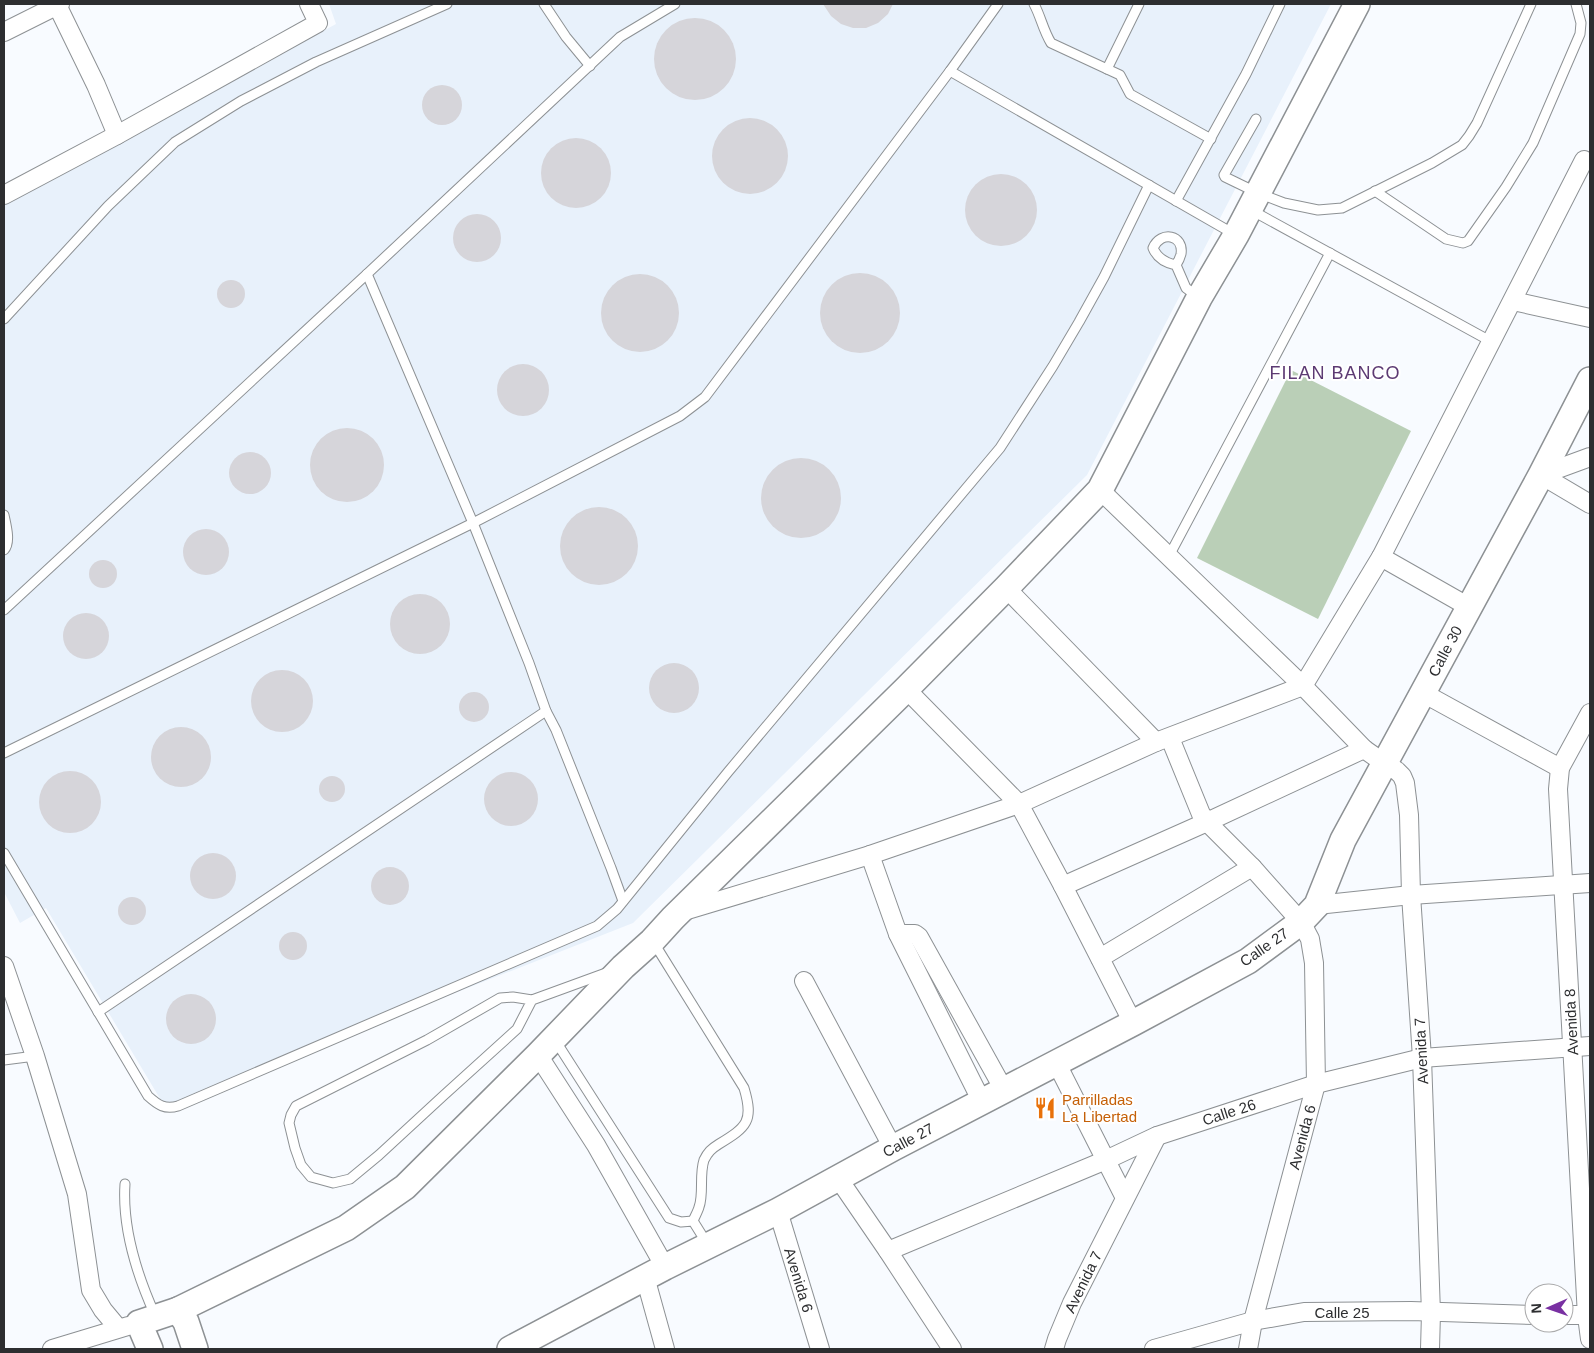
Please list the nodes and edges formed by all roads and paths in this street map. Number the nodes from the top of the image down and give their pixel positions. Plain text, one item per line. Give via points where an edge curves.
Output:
1 (58, 4) edge
2 (308, 4) edge
3 (447, 4) edge
4 (544, 4) edge
5 (674, 4) edge
6 (998, 4) edge
7 (1034, 4) edge
8 (1139, 4) edge
9 (1280, 4) edge
10 (1357, 4) edge
11 (1531, 4) edge
12 (1576, 4) edge
13 (4, 31) edge
14 (590, 66) junction
15 (1107, 69) junction
16 (950, 71) junction
17 (1256, 120) dead end
18 (117, 135) junction
19 (1211, 139) junction
20 (1584, 160) dead end
21 (1149, 185) junction
22 (1375, 191) junction
23 (4, 195) edge
24 (1176, 201) junction
25 (1254, 201) junction
26 (1236, 235) junction
27 (1330, 253) junction
28 (1176, 265) dead end
29 (367, 274) junction
30 (1199, 298) junction
31 (1513, 301) junction
32 (4, 318) edge
33 (1590, 318) edge
34 (1492, 342) junction
35 (1590, 380) edge
36 (1590, 458) edge
37 (1541, 476) junction
38 (1100, 490) junction
39 (1590, 504) edge
40 (4, 515) edge
41 (473, 523) junction
42 (4, 550) edge
43 (1169, 556) junction
44 (1381, 557) junction
45 (1006, 588) junction
46 (1469, 607) junction
47 (4, 610) edge
48 (1303, 686) junction
49 (906, 690) junction
50 (1423, 693) junction
51 (546, 711) junction
52 (1590, 713) edge
53 (1163, 740) junction
54 (4, 753) edge
55 (1374, 756) junction
56 (1560, 768) junction
57 (1019, 804) junction
58 (1207, 822) junction
59 (4, 853) edge
60 (870, 856) junction
61 (1252, 866) junction
62 (1590, 883) edge
63 (1563, 885) junction
64 (1063, 886) junction
65 (1410, 895) junction
66 (623, 901) junction
67 (678, 913) junction
68 (1309, 913) junction
69 (898, 934) junction
70 (652, 941) junction
71 (1100, 958) junction
72 (4, 966) edge
73 (623, 967) junction
74 (804, 981) dead end
75 (532, 1000) junction
76 (98, 1012) junction
77 (1133, 1023) junction
78 (1590, 1046) edge
79 (546, 1047) junction
80 (1573, 1048) junction
81 (34, 1056) junction
82 (1422, 1058) junction
83 (4, 1060) edge
84 (1056, 1062) junction
85 (1316, 1084) junction
86 (1004, 1090) junction
87 (982, 1102) junction
88 (1157, 1136) junction
89 (893, 1148) junction
90 (1106, 1160) junction
91 (838, 1178) junction
92 (125, 1184) dead end
93 (1125, 1198) junction
94 (778, 1210) junction
95 (693, 1221) junction
96 (708, 1245) junction
97 (888, 1251) junction
98 (655, 1272) junction
99 (1431, 1313) junction
100 (1524, 1315) edge
101 (1574, 1315) edge
102 (1589, 1316) edge
103 (148, 1320) junction
104 (1253, 1321) junction
105 (1590, 1340) edge
106 (52, 1349) edge
107 (150, 1349) edge
108 (195, 1349) edge
109 (510, 1349) edge
110 (665, 1349) edge
111 (820, 1349) edge
112 (952, 1349) edge
113 (1054, 1349) edge
114 (1154, 1349) edge
115 (1248, 1349) edge
116 (1430, 1349) edge

1 - 13 street
1 - 18 street
2 - 18 street via 318,23
3 - 32 lane via 299,70 175,142 108,206
4 - 14 lane
5 - 14 lane via 620,37
6 - 16 lane
7 - 15 lane via 1051,43
8 - 15 lane
9 - 19 lane
10 - 25 main road
11 - 22 lane via 1477,123 1462,145
12 - 22 lane via 1580,34 1533,143 1468,241 1446,239
14 - 29 lane
15 - 19 lane via 1120,75 1130,94
16 - 21 lane
16 - 41 lane via 705,398 680,416
17 - 25 lane via 1224,174
18 - 23 street
19 - 24 lane
20 - 31 street
21 - 24 lane
21 - 66 lane via 1079,322 1000,448
22 - 25 lane via 1342,208 1318,210
24 - 26 lane
25 - 26 main road
25 - 27 lane
26 - 30 main road
27 - 34 lane
27 - 43 lane
28 - 30 lane via 1186,288
29 - 41 lane
29 - 47 lane
30 - 38 main road
31 - 33 street
31 - 34 street
34 - 44 street
35 - 37 main road, Calle 30
36 - 37 street
37 - 39 street
37 - 46 main road, Calle 30
38 - 43 street, Avenida 7
38 - 45 main road
40 - 42 lane via 7,547
41 - 51 lane
41 - 54 lane
43 - 48 street, Avenida 7
44 - 46 street
44 - 48 street
45 - 49 main road
45 - 53 street
46 - 50 main road, Calle 30
48 - 53 street
48 - 55 street, Avenida 7
49 - 57 street
49 - 67 main road
50 - 55 main road, Calle 30
50 - 56 street
51 - 66 lane
51 - 76 lane
52 - 56 street, Avenida 8
53 - 57 street
53 - 58 street, Avenida 6
55 - 58 street
55 - 65 street, Avenida 7 via 1402,776 1405,783 1410,815
55 - 68 main road, Calle 30 via 1343,840
56 - 63 street, Avenida 8 via 1558,789
57 - 60 street
57 - 64 street
58 - 61 street, Avenida 6
58 - 64 street
59 - 76 lane
60 - 67 street
60 - 69 street
61 - 68 street, Avenida 6
61 - 71 street
62 - 63 street
63 - 65 street
63 - 80 street, Avenida 8
64 - 71 street
65 - 68 street
65 - 82 street, Avenida 7
66 - 76 lane via 597,926 173,1108 160,1106 148,1096
67 - 70 main road
68 - 77 main road, Calle 27 via 1248,961
68 - 85 street, Avenida 6 via 1314,963
69 - 86 street via 919,937
69 - 87 street
70 - 73 main road
70 - 95 lane via 744,1088 749,1104 746,1124 708,1151 703,1163 700,1206
71 - 77 street
72 - 81 street
73 - 75 lane
73 - 79 main road
74 - 89 street
75 - 75 lane via 517,1029 350,1179 333,1183 311,1177 301,1165 289,1123 296,1106 427,1040 500,998
77 - 84 main road, Calle 27
78 - 80 street, Calle 26
79 - 95 lane via 669,1218
79 - 98 street
79 - 103 main road via 405,1187 346,1228
80 - 82 street, Calle 26
80 - 102 street, Avenida 8
81 - 83 lane
81 - 103 street via 77,1194 91,1290 103,1310
82 - 85 street, Calle 26
82 - 99 street, Avenida 7
84 - 86 main road, Calle 27
84 - 90 street
85 - 88 street, Calle 26
85 - 104 street, Avenida 6
86 - 87 main road, Calle 27
87 - 89 main road, Calle 27
88 - 90 street, Calle 26
88 - 93 street, Avenida 7
89 - 91 main road, Calle 27
90 - 93 street
90 - 97 street, Calle 26
91 - 94 main road, Calle 27
91 - 97 street
92 - 103 lane via 128,1232 147,1296
93 - 113 street, Avenida 7 via 1072,1303
94 - 96 main road, Calle 27
94 - 111 street, Avenida 6
95 - 96 lane
96 - 98 main road, Calle 27
97 - 112 street
98 - 109 main road, Calle 27
98 - 110 street
99 - 100 street, Calle 25
99 - 104 street, Calle 25 via 1304,1312
99 - 116 street, Avenida 7
101 - 102 street
102 - 105 street, Avenida 8
103 - 106 street
103 - 107 main road
103 - 108 main road via 186,1322
104 - 114 street, Calle 25
104 - 115 street, Avenida 6

